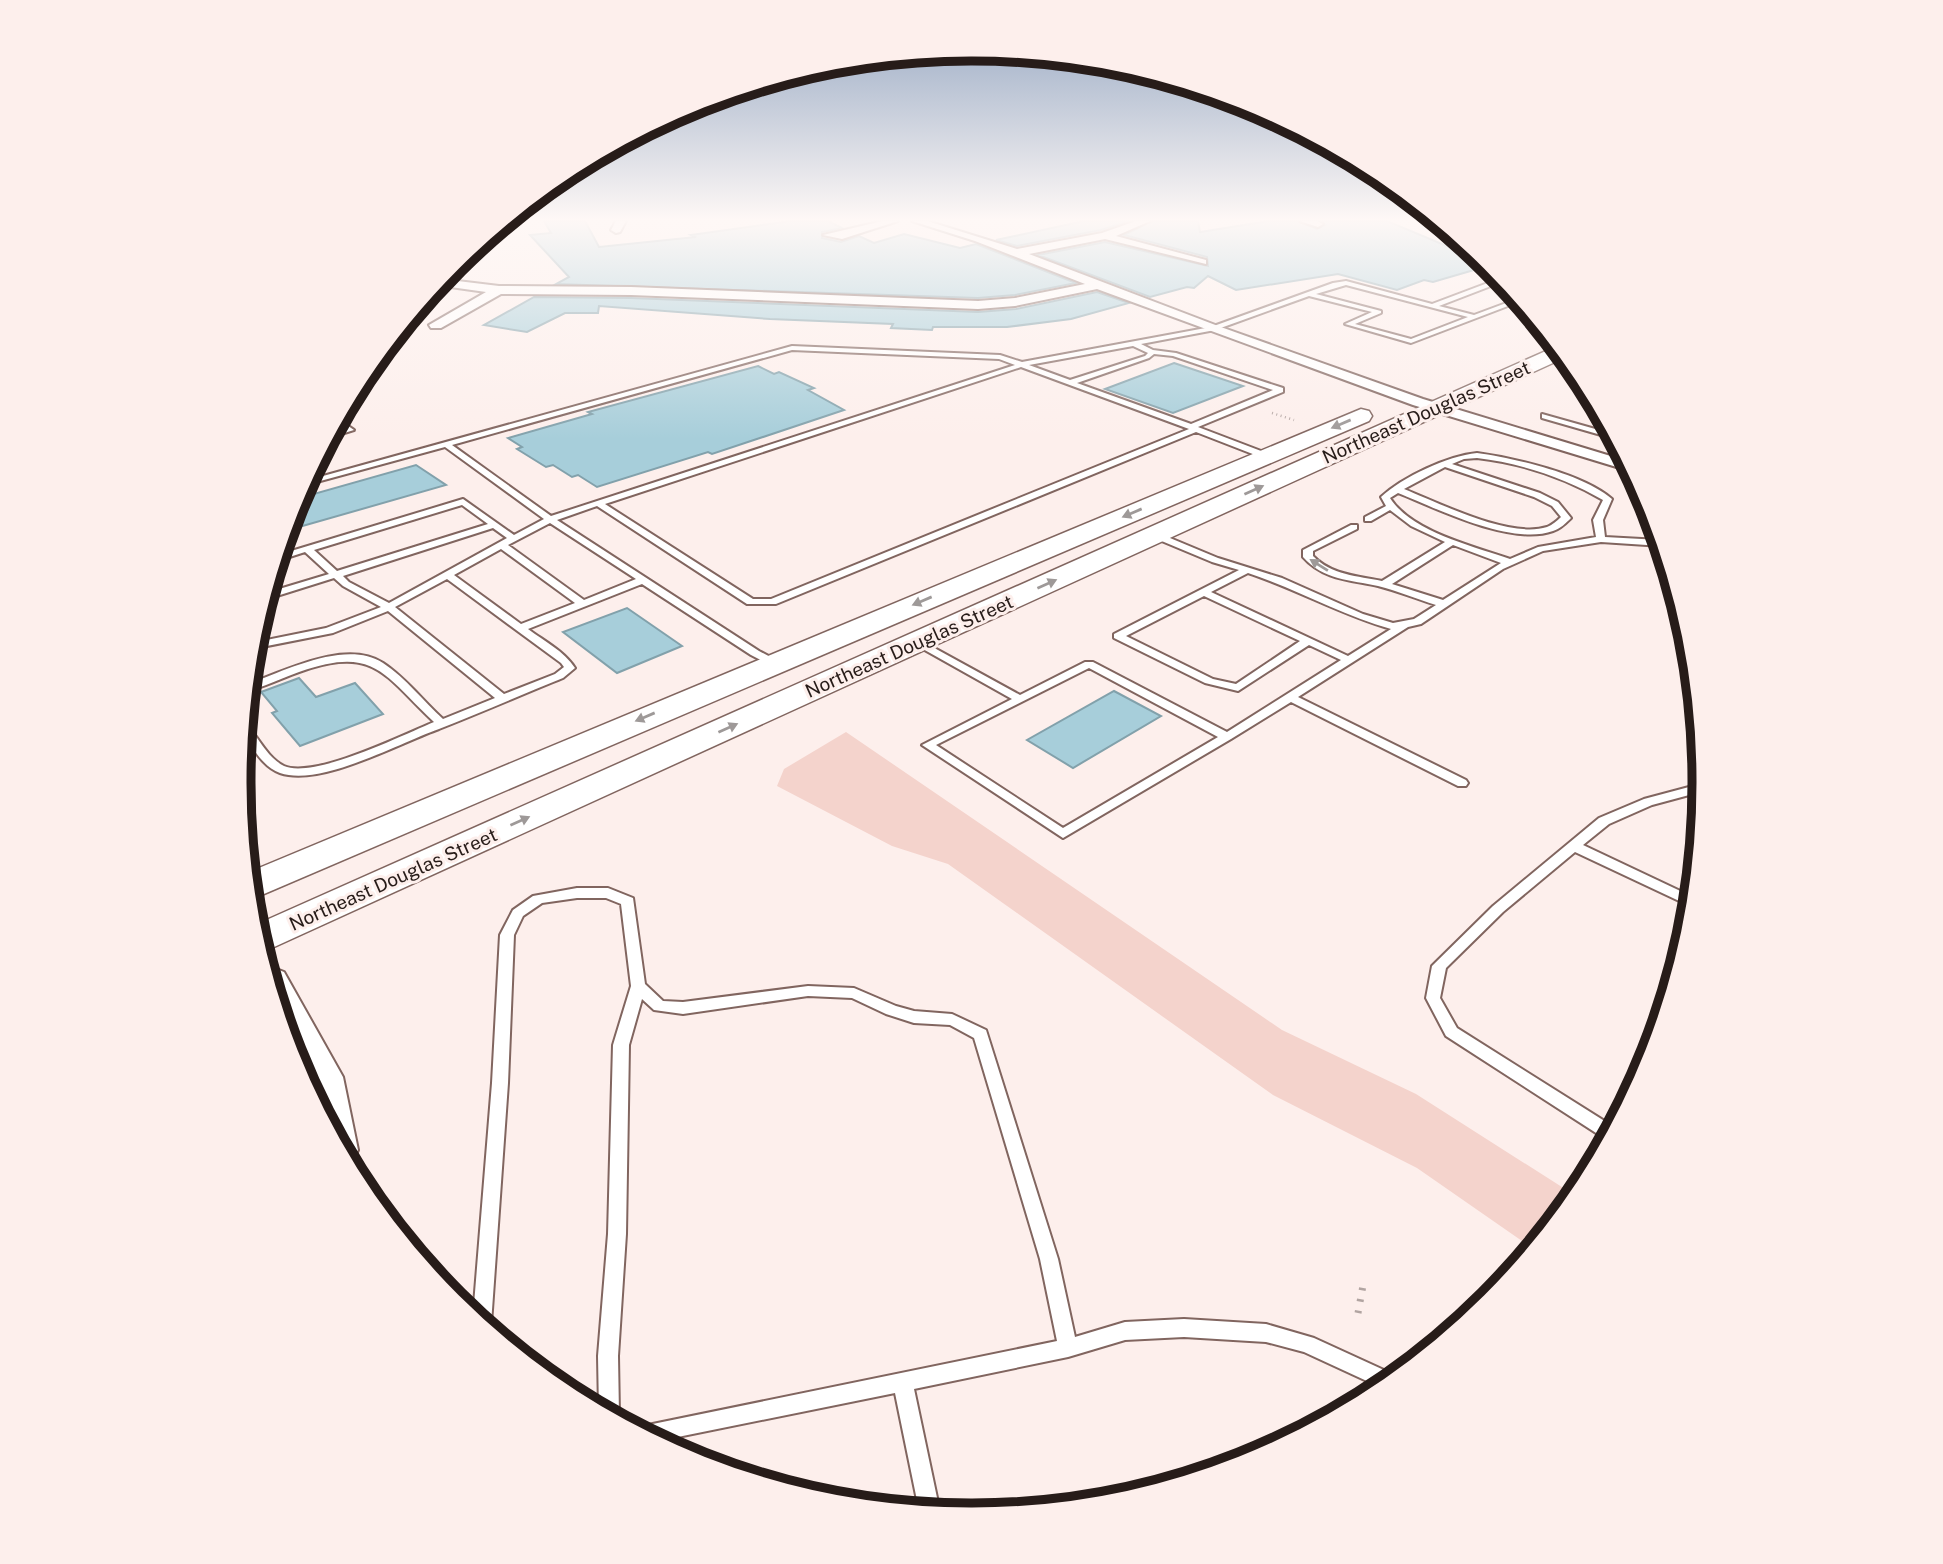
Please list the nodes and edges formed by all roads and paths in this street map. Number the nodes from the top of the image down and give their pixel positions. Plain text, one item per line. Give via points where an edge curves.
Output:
1 (492, 294) edge
2 (705, 294) edge
3 (1054, 294) edge
4 (1121, 294) edge
5 (1307, 294) edge
6 (1314, 294) edge
7 (1385, 294) edge
8 (1464, 294) edge
9 (1510, 304) edge
10 (1432, 306) junction
11 (1475, 317) junction
12 (436, 325) dead end
13 (1213, 329) junction
14 (1135, 343) junction
15 (1152, 352) junction
16 (1551, 355) edge
17 (1024, 364) junction
18 (1071, 382) junction
19 (1422, 397) junction
20 (1270, 412) dead end
21 (1545, 416) dead end
22 (1305, 424) dead end
23 (1193, 428) junction
24 (1602, 433) edge
25 (447, 445) junction
26 (1266, 456) junction
27 (1618, 464) edge
28 (1447, 465) junction
29 (317, 480) edge
30 (1397, 489) junction
31 (598, 503) junction
32 (1390, 507) junction
33 (550, 519) junction
34 (1368, 519) dead end
35 (495, 525) junction
36 (1354, 527) dead end
37 (1155, 535) junction
38 (1601, 539) junction
39 (514, 540) junction
40 (1452, 542) junction
41 (1651, 542) edge
42 (503, 546) junction
43 (307, 549) junction
44 (287, 555) edge
45 (1511, 563) junction
46 (1245, 571) junction
47 (335, 575) junction
48 (449, 576) junction
49 (643, 580) junction
50 (1383, 585) junction
51 (1203, 592) junction
52 (275, 594) edge
53 (583, 604) junction
54 (1444, 604) junction
55 (389, 607) junction
56 (1405, 625) junction
57 (520, 628) junction
58 (1308, 641) junction
59 (918, 642) junction
60 (265, 644) edge
61 (1349, 660) junction
62 (774, 663) junction
63 (258, 685) edge
64 (1290, 697) junction
65 (503, 699) junction
66 (1020, 699) junction
67 (442, 724) junction
68 (1227, 737) junction
69 (252, 738) edge
70 (1462, 783) dead end
71 (1692, 790) edge
72 (1574, 846) junction
73 (258, 883) edge
74 (1682, 898) edge
75 (268, 935) edge
76 (638, 986) junction
77 (284, 997) edge
78 (335, 1120) edge
79 (1603, 1129) edge
80 (1364, 1280) dead end
81 (483, 1312) edge
82 (1358, 1313) dead end
83 (1068, 1348) junction
84 (1379, 1376) edge
85 (903, 1381) junction
86 (609, 1405) edge
87 (659, 1431) edge
88 (928, 1501) edge

1 - 12 street
2 - 3 street via 978,305
4 - 13 street
5 - 13 lane
6 - 11 lane via 1379,312 1348,324 1411,341
7 - 10 lane
8 - 10 lane
9 - 11 lane
10 - 11 lane
13 - 14 lane
13 - 19 street
14 - 15 lane
14 - 17 lane
15 - 18 lane
15 - 23 lane via 1174,354 1280,390
16 - 19 main road, Northeast Douglas Street
17 - 18 lane
17 - 25 lane via 978,355 792,348
17 - 31 lane
18 - 23 lane
19 -> 26 main road, Northeast Douglas Street
19 - 27 street
37 -> 19 main road, Northeast Douglas Street
20 - 22 path
21 - 24 lane
23 - 26 lane
23 - 31 lane via 772,602 751,602
25 - 29 lane
25 - 33 lane
26 -> 62 main road, Northeast Douglas Street
28 - 30 lane
28 - 30 lane via 1537,495 1555,504 1566,518 1551,531 1527,533 1501,528
28 - 38 lane via 1464,457 1506,460 1591,487 1608,499 1598,520
30 - 32 lane via 1385,496
31 - 33 lane
32 - 34 lane
32 - 40 lane
33 - 39 lane
33 - 49 lane
35 - 39 lane
35 - 43 lane via 463,502
35 - 47 lane
50 -> 36 lane via 1338,575 1308,557 1308,550
37 - 46 lane
59 -> 37 main road, Northeast Douglas Street
38 - 41 lane
38 - 45 lane via 1541,550
39 - 42 lane
40 - 45 lane
40 - 50 lane
42 - 48 lane
42 - 53 lane
43 - 44 lane
43 - 47 lane
45 - 54 lane
46 - 51 lane
46 - 56 lane via 1279,580 1359,616
47 - 52 lane
47 - 55 lane
48 - 55 lane
48 - 57 lane
49 - 53 lane
49 - 62 lane
50 - 54 lane
51 - 58 lane
51 - 58 lane via 1118,636 1209,681 1238,688
53 - 57 lane
54 - 56 lane via 1418,622
55 - 60 lane via 328,631
55 - 65 lane
56 - 61 lane
57 - 65 lane via 570,668
58 - 61 lane
59 - 66 lane
75 -> 59 main road, Northeast Douglas Street
61 - 64 lane
62 -> 73 main road, Northeast Douglas Street
63 - 67 lane via 355,656 375,662
64 - 68 lane
64 - 70 lane
65 - 67 lane
66 - 68 lane via 1090,664
66 - 68 lane via 928,745 1063,834
67 - 69 lane via 346,762 292,771 276,767
71 - 72 lane via 1604,821
72 - 74 lane
72 - 79 lane via 1498,909 1439,967 1433,998 1451,1032
76 - 81 lane via 628,901 608,893 577,893 538,899 517,913 507,935
76 - 83 lane via 659,1006 683,1008 808,990 854,993 891,1010 953,1020 981,1034 1049,1259
76 - 86 lane via 621,1045
77 - 78 street via 327,1077
80 - 82 path
83 - 84 lane via 1125,1331 1184,1328 1266,1333 1307,1344
83 - 85 lane
85 - 87 lane
85 - 88 lane

